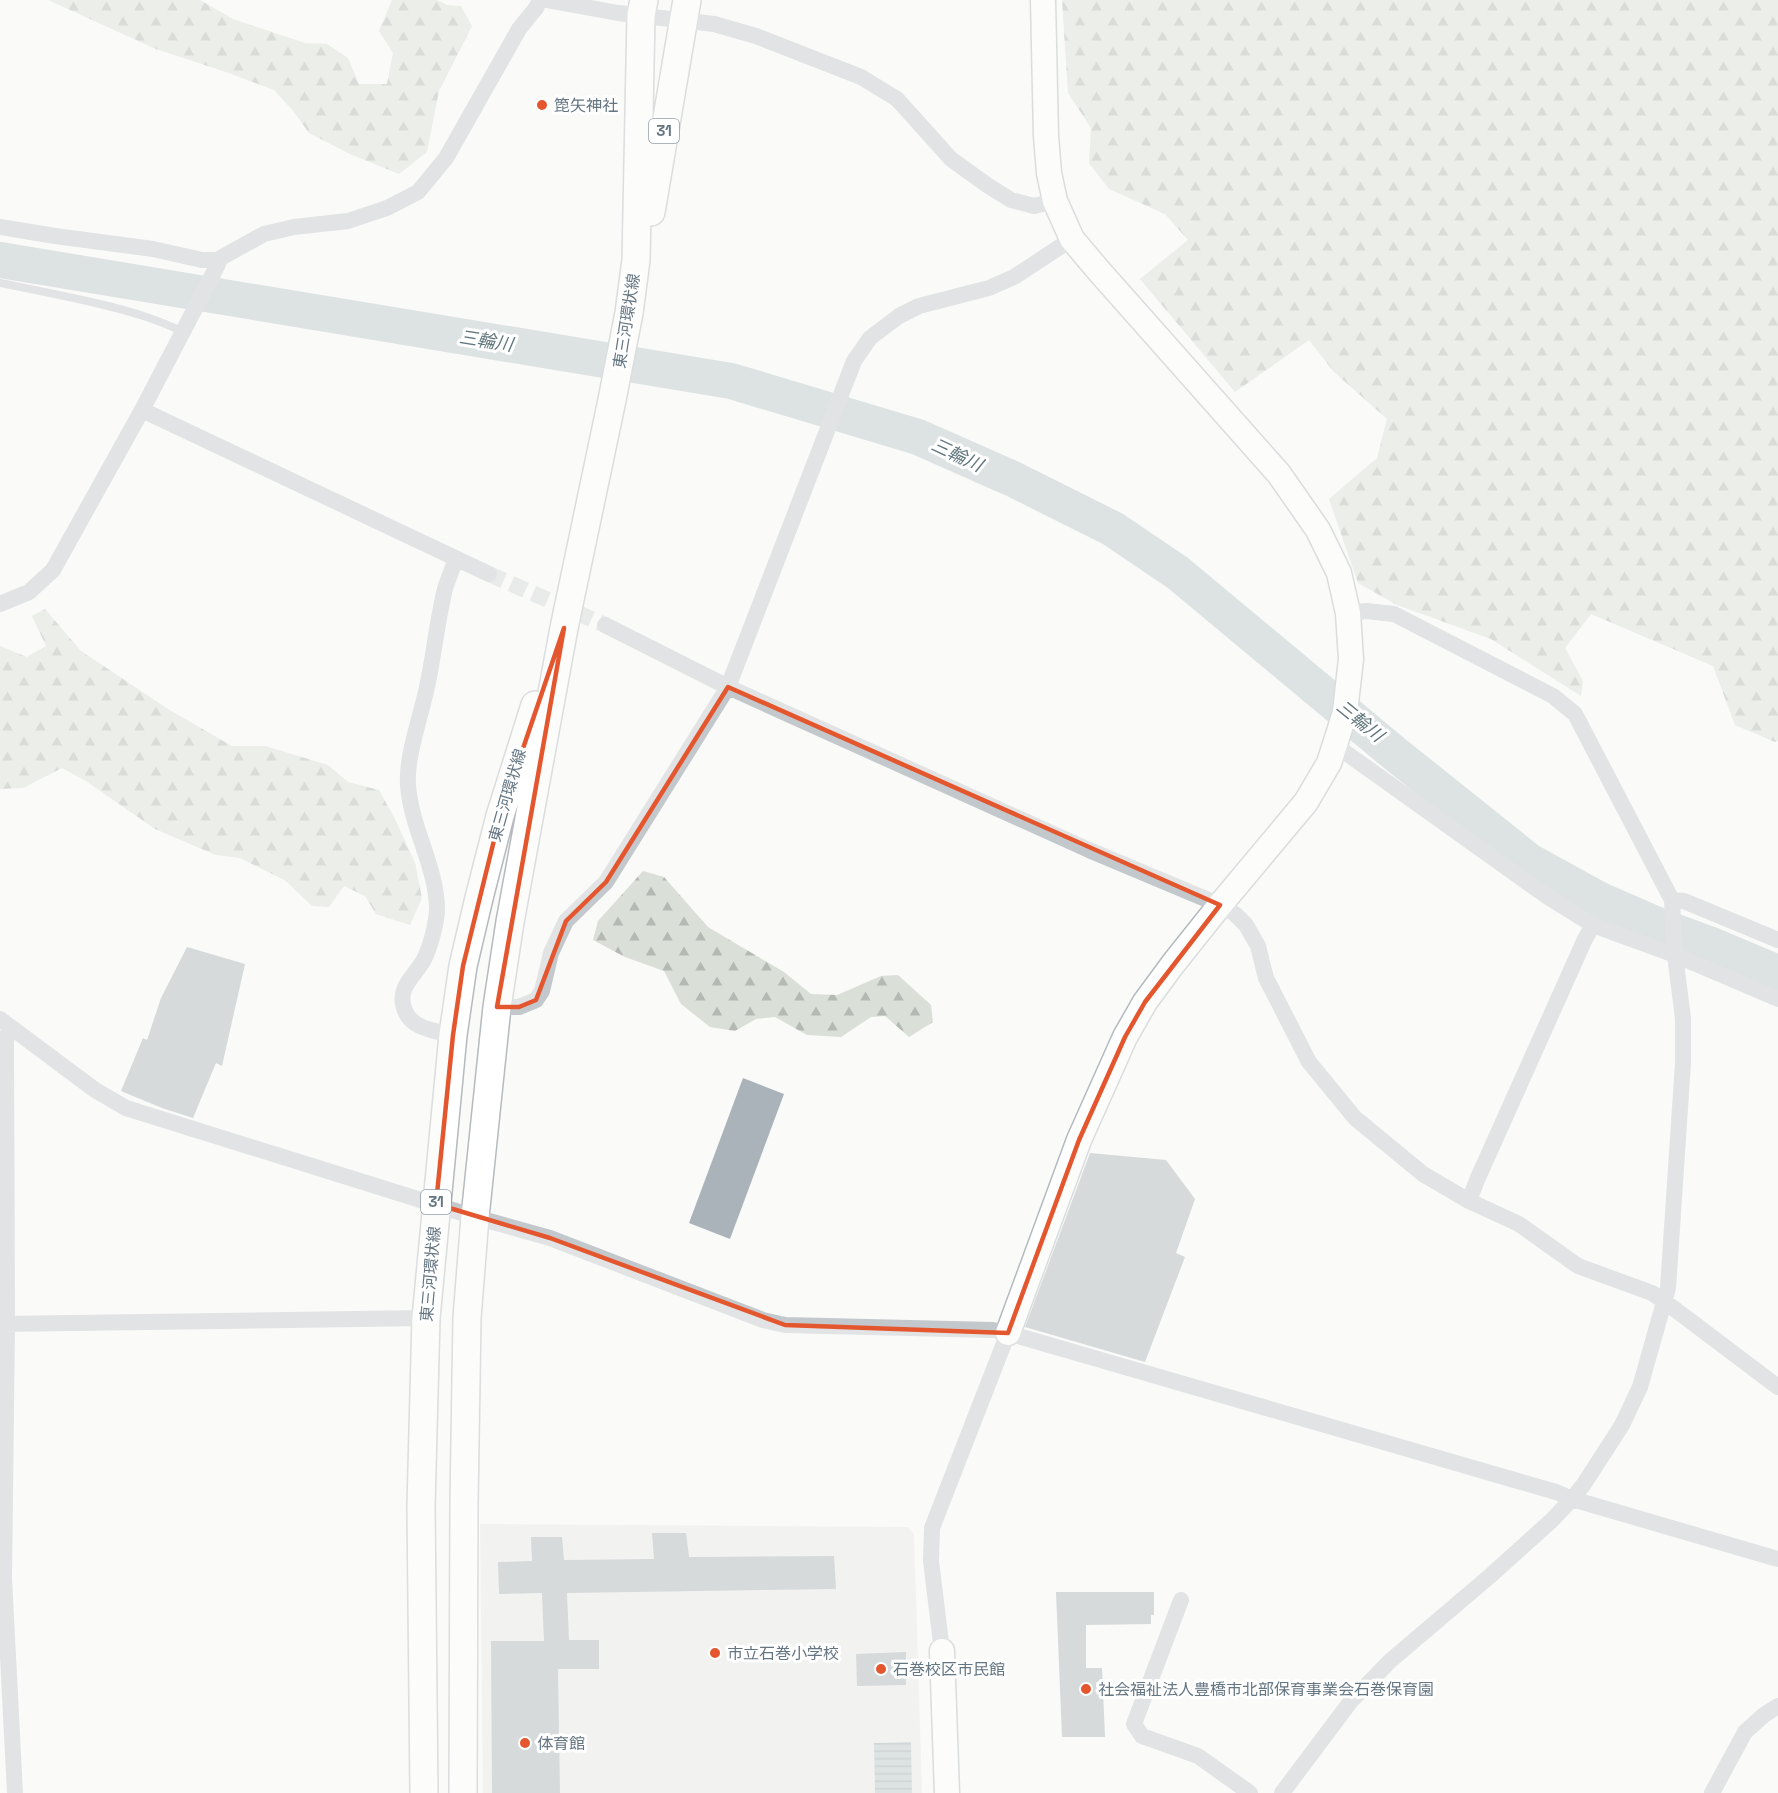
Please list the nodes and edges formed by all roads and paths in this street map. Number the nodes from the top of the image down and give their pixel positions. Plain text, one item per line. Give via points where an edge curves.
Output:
1 (540, 0) edge
2 (546, 0) edge
3 (1043, 0) edge
4 (642, 8) edge
5 (685, 10) edge
6 (1055, 201) junction
7 (0, 226) edge
8 (1072, 238) junction
9 (636, 260) junction
10 (216, 266) junction
11 (0, 283) edge
12 (186, 326) junction
13 (142, 410) junction
14 (456, 559) junction
15 (489, 574) tunnel mouth
16 (0, 604) edge
17 (1348, 613) junction
18 (605, 625) tunnel mouth
19 (564, 628) junction
20 (728, 687) junction
21 (1337, 740) junction
22 (1672, 904) junction
23 (1220, 905) junction
24 (1593, 925) junction
25 (1778, 940) edge
26 (1675, 953) junction
27 (1778, 999) edge
28 (496, 1007) junction
29 (6, 1024) edge
30 (453, 1035) junction
31 (1469, 1202) junction
32 (436, 1204) junction
33 (475, 1216) junction
34 (1664, 1301) junction
35 (426, 1318) junction
36 (4, 1324) edge
37 (1008, 1333) junction
38 (1778, 1387) edge
39 (1572, 1499) junction
40 (1778, 1558) edge
41 (2, 1578) edge
42 (1181, 1599) dead end
43 (942, 1651) joint
44 (1778, 1706) edge
45 (15, 1793) edge
46 (424, 1793) edge
47 (463, 1793) edge
48 (947, 1793) edge
49 (1250, 1793) edge
50 (1282, 1793) edge
51 (1712, 1793) edge

1 - 10 street via 519,29 446,158 418,192 348,221 264,234
2 - 4 street via 618,13
3 - 6 street via 1046,136
4 - 5 street
4 - 9 main road, 東三河環状線 / 31
5 - 6 street via 861,77 897,99 951,159 987,185 1011,200 1034,206
5 - 9 main road, 東三河環状線 / 31 via 650,215
6 - 8 street
7 - 10 street via 153,249
8 - 17 street via 1279,474 1318,530 1339,573
8 - 20 street via 1014,277 919,306 870,338 854,361
9 - 19 main road, 東三河環状線 / 31 via 612,400
10 - 12 street
11 - 12 lane
12 - 13 street
13 - 14 street
13 - 16 street via 53,570 29,592
14 - 15 street
14 - 30 street via 445,588 408,783 412,816 432,872 437,910 424,960 403,990 402,1004 408,1018 426,1030
17 - 21 street via 1352,659
17 - 22 street via 1394,614 1553,696 1575,714
18 - 20 street
19 - 28 main road, 東三河環状線 / 31
19 - 30 main road, 東三河環状線 / 31 via 532,712 500,816 463,966
20 - 23 street
20 - 28 street via 606,882 566,921 536,1000 519,1007
21 - 23 street via 1329,763 1306,802
21 - 24 street via 1548,897
22 - 25 street via 1684,901
22 - 26 street
23 - 31 street via 1246,925 1258,946 1266,978 1309,1062 1355,1118 1423,1174
23 - 37 street via 1145,1002 1125,1037 1079,1140
24 - 26 street
24 - 31 street
26 - 27 street
26 - 34 street via 1683,1017 1683,1064
28 - 33 main road, 東三河環状線 / 31
29 - 32 street via 95,1090 126,1108
29 - 36 street
30 - 32 main road, 東三河環状線 / 31
31 - 34 street via 1519,1224 1578,1266
32 - 33 street
32 - 35 main road, 東三河環状線 / 31
33 - 37 street via 550,1238 784,1325
33 - 47 main road, 東三河環状線 / 31 via 467,1318
34 - 38 street
34 - 39 street via 1640,1387 1622,1425
35 - 36 street
35 - 46 main road, 東三河環状線 / 31 via 421,1506
36 - 41 street
37 - 39 street
37 - 43 street via 932,1528 931,1561
39 - 40 street
39 - 50 street via 1351,1701
41 - 45 street
42 - 49 street via 1134,1724 1142,1736 1198,1756
43 - 48 street
44 - 51 street via 1744,1732

